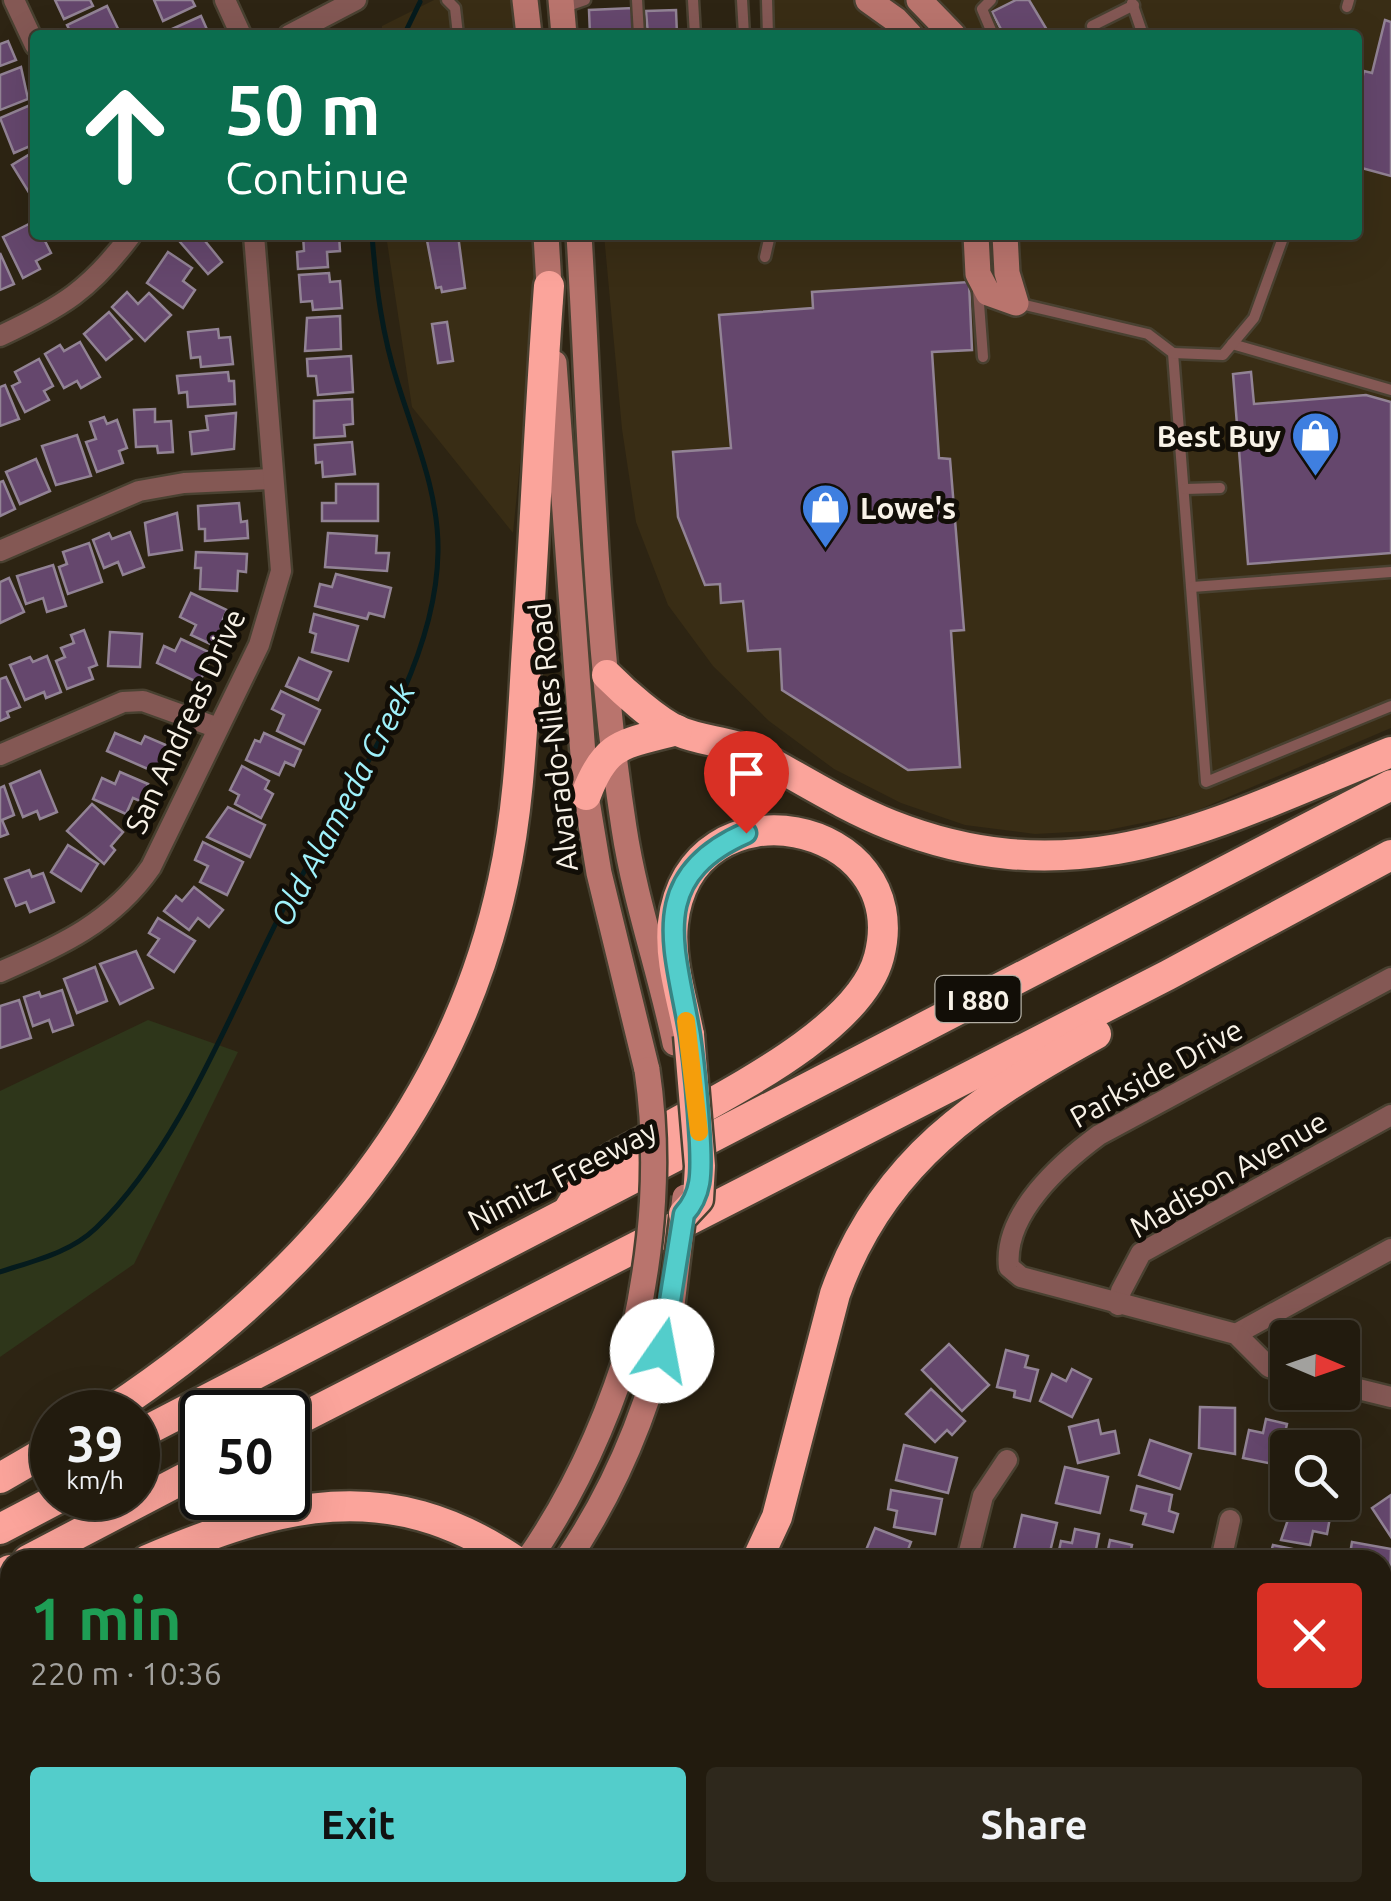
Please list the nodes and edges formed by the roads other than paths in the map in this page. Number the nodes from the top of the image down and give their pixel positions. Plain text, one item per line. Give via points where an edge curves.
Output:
1 (14, 0) edge
2 (225, 0) edge
3 (356, 0) edge
4 (448, 0) edge
5 (637, 0) edge
6 (693, 0) edge
7 (742, 0) edge
8 (766, 0) edge
9 (868, 0) edge
10 (919, 0) edge
11 (991, 0) edge
12 (569, 3) edge
13 (1132, 3) edge
14 (1092, 26) dead end
15 (239, 30) edge
16 (299, 30) edge
17 (457, 30) edge
18 (565, 30) edge
19 (639, 30) edge
20 (697, 30) edge
21 (744, 30) edge
22 (768, 30) edge
23 (905, 30) edge
24 (949, 30) edge
25 (992, 30) edge
26 (1141, 30) edge
27 (30, 34) edge
28 (127, 240) edge
29 (254, 240) edge
30 (546, 240) edge
31 (579, 240) edge
32 (769, 240) edge
33 (976, 240) edge
34 (1005, 240) edge
35 (1282, 240) edge
36 (765, 257) dead end
37 (978, 274) junction
38 (549, 286) junction
39 (1016, 302) junction
40 (0, 336) edge
41 (1232, 344) junction
42 (1173, 353) junction
43 (983, 357) dead end
44 (1391, 390) edge
45 (272, 478) junction
46 (1220, 488) dead end
47 (1185, 490) junction
48 (0, 552) edge
49 (1391, 572) edge
50 (1192, 587) junction
51 (606, 675) junction
52 (1391, 706) edge
53 (218, 728) junction
54 (677, 730) junction
55 (614, 749) junction
56 (1391, 752) edge
57 (0, 755) edge
58 (1391, 785) edge
59 (586, 795) junction
60 (1391, 855) edge
61 (0, 972) edge
62 (1168, 976) junction
63 (1391, 978) edge
64 (682, 1039) junction
65 (1391, 1116) edge
66 (566, 1213) junction
67 (684, 1214) joint
68 (514, 1240) junction
69 (1391, 1249) edge
70 (1118, 1305) junction
71 (1236, 1334) junction
72 (1270, 1367) edge
73 (1391, 1382) edge
74 (138, 1390) edge
75 (264, 1390) edge
76 (1381, 1395) edge
77 (310, 1414) edge
78 (160, 1424) edge
79 (1007, 1460) dead end
80 (30, 1461) edge
81 (0, 1478) edge
82 (180, 1481) edge
83 (30, 1491) edge
84 (0, 1507) edge
85 (30, 1513) edge
86 (1230, 1520) dead end
87 (0, 1528) edge
88 (47, 1550) edge
89 (174, 1550) edge
90 (497, 1550) edge
91 (534, 1550) edge
92 (573, 1550) edge
93 (762, 1550) edge
94 (970, 1550) edge
95 (1223, 1550) edge

1 - 27 street
2 - 15 street
3 - 16 street
4 - 17 lane
5 - 19 lane
6 - 20 lane
7 - 21 lane
8 - 22 lane
9 - 23 main road
10 - 24 main road
11 - 25 lane via 982,9
12 - 18 main road
13 - 14 lane
13 - 26 lane
28 - 40 street via 108,267 58,309
29 - 45 street, San Andreas Drive
30 - 38 main road, Alvarado-Niles Road
31 - 51 main road, Alvarado-Niles Road
32 - 36 lane
33 - 37 main road
34 - 39 main road
35 - 41 lane via 1254,318
37 - 39 main road via 988,293
37 - 43 lane
38 - 59 main road, Alvarado-Niles Road
38 - 74 highway via 516,802 494,919 468,995 415,1106 326,1230 246,1309
39 - 42 lane via 1148,334
41 - 42 lane via 1223,355
41 - 44 lane
42 - 47 lane
45 - 48 street via 139,491
45 - 53 street, San Andreas Drive via 281,571 259,645
46 - 47 lane
47 - 50 lane
49 - 50 lane
50 - 52 lane via 1206,782
51 - 54 highway
51 - 55 main road, Alvarado-Niles Road
53 - 57 street via 143,701 123,702
53 - 61 street, San Andreas Drive via 132,894 63,945
54 - 55 highway
54 - 56 highway via 748,750 923,836 995,854 1051,858 1162,842
55 - 59 highway via 597,765
55 - 64 main road, Alvarado-Niles Road via 631,868
58 - 66 highway, Nimitz Freeway / I 880
59 - 91 main road, Alvarado-Niles Road, bridge via 646,1059 654,1192 634,1332 590,1456
60 - 62 highway, I 880
62 - 77 highway, I 880
62 - 93 highway via 1132,1012 968,1112 871,1215 835,1294 777,1517
63 - 70 street, Parkside Drive via 1098,1135 1058,1165 1029,1203 1007,1250 1009,1266 1021,1278
64 - 66 highway via 673,925 676,902 696,866 727,841 766,828 803,832 840,849 866,878 881,917 879,956 861,993 817,1037 594,1170
64 - 67 highway, bridge via 700,1166 698,1199
65 - 70 street, Madison Avenue via 1140,1253
66 - 68 highway, Nimitz Freeway / I 880
67 - 92 main road, bridge via 671,1313 634,1436
68 - 75 highway, I 880 via 490,1273
68 - 78 highway, Nimitz Freeway / I 880
69 - 71 street
70 - 71 street, Parkside Drive
71 - 72 street, Parkside Drive
73 - 76 street
79 - 94 street via 983,1496
80 - 81 highway
82 - 88 highway
83 - 84 highway
85 - 87 highway
86 - 95 street
89 - 90 highway via 248,1522 342,1506 412,1512 452,1524

